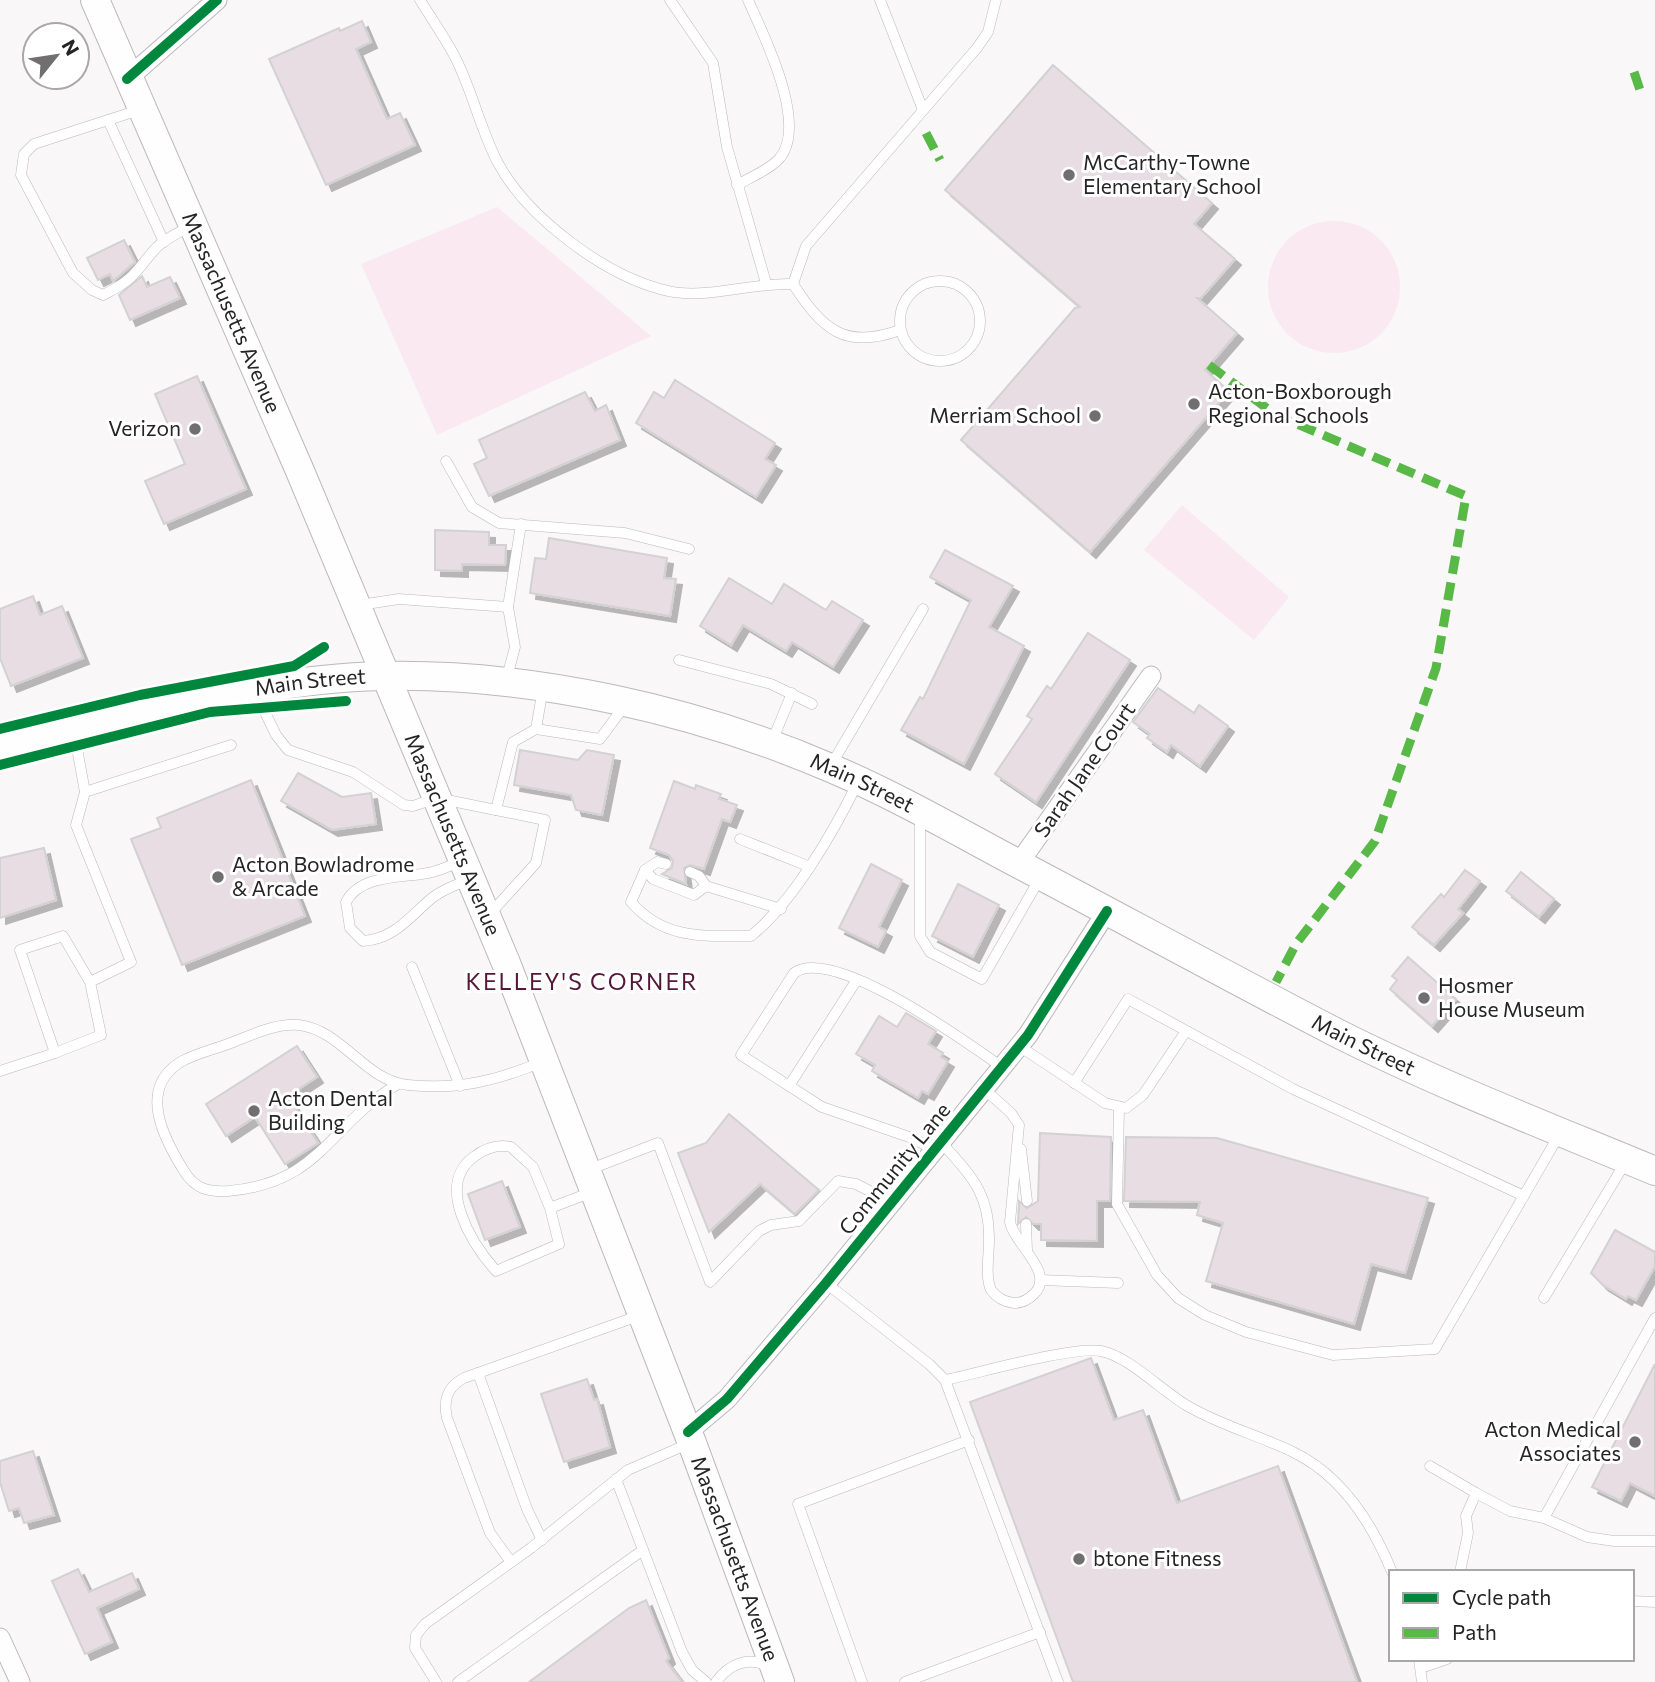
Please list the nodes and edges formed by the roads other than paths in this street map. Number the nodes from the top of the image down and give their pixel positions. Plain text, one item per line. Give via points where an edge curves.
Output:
1 (95, 0) edge
2 (216, 0) edge
3 (420, 0) edge
4 (670, 0) edge
5 (748, 0) edge
6 (880, 0) edge
7 (996, 0) edge
8 (127, 79) junction
9 (141, 110) junction
10 (923, 110) junction
11 (108, 120) junction
12 (737, 185) junction
13 (191, 225) junction
14 (164, 242) junction
15 (766, 283) junction
16 (793, 284) junction
17 (900, 330) junction
18 (446, 461) dead end
19 (521, 524) junction
20 (689, 549) dead end
21 (356, 606) junction
22 (508, 607) junction
23 (923, 609) dead end
24 (678, 660) dead end
25 (386, 676) junction
26 (1151, 676) dead end
27 (506, 683) junction
28 (543, 688) junction
29 (255, 691) junction
30 (792, 692) junction
31 (626, 703) junction
32 (812, 704) dead end
33 (536, 729) junction
34 (74, 732) junction
35 (770, 744) junction
36 (231, 745) dead end
37 (0, 750) edge
38 (830, 768) junction
39 (859, 780) junction
40 (85, 792) junction
41 (438, 798) junction
42 (496, 810) junction
43 (920, 811) junction
44 (740, 839) dead end
45 (666, 863) dead end
46 (808, 866) junction
47 (1030, 869) junction
48 (467, 870) junction
49 (645, 870) junction
50 (691, 872) dead end
51 (706, 886) junction
52 (781, 909) junction
53 (1107, 911) junction
54 (487, 917) junction
55 (412, 967) dead end
56 (856, 981) junction
57 (90, 982) junction
58 (1186, 1031) junction
59 (1019, 1046) junction
60 (55, 1053) junction
61 (546, 1061) junction
62 (1002, 1067) junction
63 (0, 1071) edge
64 (1074, 1083) junction
65 (398, 1084) junction
66 (460, 1086) junction
67 (789, 1086) junction
68 (984, 1089) junction
69 (1119, 1108) junction
70 (1561, 1132) junction
71 (1019, 1135) junction
72 (938, 1146) junction
73 (1627, 1160) junction
74 (1655, 1171) edge
75 (592, 1180) junction
76 (1524, 1196) junction
77 (1027, 1200) dead end
78 (893, 1203) junction
79 (550, 1208) junction
80 (1026, 1224) dead end
81 (1027, 1253) junction
82 (1041, 1280) junction
83 (826, 1283) junction
84 (1118, 1283) dead end
85 (1544, 1298) dead end
86 (643, 1314) junction
87 (1655, 1318) edge
88 (478, 1373) junction
89 (945, 1380) junction
90 (690, 1437) junction
91 (969, 1440) junction
92 (1430, 1466) dead end
93 (615, 1479) junction
94 (1476, 1493) junction
95 (1544, 1518) junction
96 (542, 1540) junction
97 (1655, 1541) edge
98 (643, 1550) junction
99 (511, 1562) junction
100 (1391, 1570) edge
101 (1460, 1570) edge
102 (1634, 1601) edge
103 (1655, 1602) edge
104 (1040, 1632) junction
105 (0, 1638) edge
106 (1420, 1664) edge
107 (782, 1679) edge
108 (20, 1682) edge
109 (436, 1682) edge
110 (458, 1682) edge
111 (706, 1682) edge
112 (716, 1682) edge
113 (862, 1682) edge
114 (905, 1682) edge
115 (1058, 1682) edge
116 (1422, 1682) edge

1 - 8 main road, Massachusetts Avenue
2 - 8 street
3 - 15 lane via 454,55 499,165 531,206 568,241 661,290 721,293
4 - 12 lane via 713,63
5 - 12 lane via 777,66 791,131 779,159
6 - 10 lane
7 - 10 lane via 988,32
8 - 9 main road, Massachusetts Avenue
9 - 11 lane
9 - 13 main road, Massachusetts Avenue
10 - 16 lane via 806,246
11 - 14 lane
11 - 14 lane via 34,144 24,154 20,174 73,273 92,290 103,295 125,284
12 - 15 lane
13 - 14 lane
13 - 21 main road, Massachusetts Avenue
15 - 16 lane
16 - 17 lane via 813,315 850,338 873,340
17 - 17 lane via 915,353 940,362 965,353 974,344 981,318 971,294 948,281 934,281 911,293 900,317
18 - 19 lane via 472,508 499,523
19 - 20 lane via 625,533
19 - 22 lane
21 - 22 lane via 399,599
21 - 25 main road, Massachusetts Avenue
22 - 27 lane via 515,648
23 - 38 lane
24 - 30 lane
25 - 27 main road, Main Street
25 - 29 main road, Main Street
25 - 41 main road, Massachusetts Avenue
26 - 47 street, Sarah Jane Court
27 - 28 main road, Main Street
28 - 31 main road, Main Street
28 - 33 lane
29 - 34 main road, Main Street via 207,698
29 - 41 lane via 279,740 293,752 354,772 404,805
30 - 32 lane
30 - 35 lane
31 - 33 lane via 600,739
31 - 35 main road, Main Street
33 - 42 lane via 513,742
34 - 37 main road, Main Street
34 - 40 lane
35 - 38 main road, Main Street
36 - 40 lane
38 - 39 main road, Main Street
39 - 43 main road, Main Street
39 - 46 lane
40 - 57 lane via 76,825 131,962
41 - 42 lane
41 - 48 main road, Massachusetts Avenue
42 - 54 lane via 545,820 536,863
43 - 47 main road, Main Street
43 - 47 lane via 919,925 930,952 982,979
44 - 46 lane
45 - 49 lane via 657,862
46 - 52 lane
47 - 53 main road, Main Street
48 - 48 lane via 387,878 359,889 346,902 350,928 363,941 392,933
48 - 54 main road, Massachusetts Avenue
49 - 51 lane via 653,879 694,895
49 - 52 lane via 631,902 647,921 699,936 751,936
50 - 51 lane
51 - 52 lane
53 - 59 street, Community Lane
53 - 70 main road, Main Street via 1340,1034
54 - 61 main road, Massachusetts Avenue
55 - 66 lane
56 - 62 lane via 905,1001
56 - 67 lane
56 - 67 lane via 825,967 804,966 794,973 755,1033 741,1055
57 - 60 lane via 102,1035
57 - 60 lane via 63,936 20,950
58 - 64 lane via 1128,999
58 - 69 lane via 1143,1095 1132,1105
58 - 76 lane via 1293,1089
59 - 62 street, Community Lane
59 - 64 lane
60 - 63 lane
61 - 66 lane via 491,1082
61 - 75 main road, Massachusetts Avenue
62 - 68 street, Community Lane
64 - 69 lane
65 - 65 lane via 316,1029 285,1025 181,1062 163,1079 156,1103 159,1121 190,1180 207,1191 238,1190 270,1185 296,1171
65 - 66 lane
67 - 72 lane via 822,1107
68 - 71 lane via 1014,1116
68 - 72 street, Community Lane
69 - 76 lane via 1116,1197 1164,1284 1205,1315 1255,1335 1333,1355 1435,1349
70 - 73 main road, Main Street
70 - 76 lane
71 - 77 lane
71 - 81 lane via 1010,1222
72 - 78 street, Community Lane
72 - 82 lane via 968,1173 985,1199 991,1290 1000,1299 1018,1303 1034,1294
73 - 74 main road, Main Street
73 - 85 lane
75 - 78 lane via 658,1143 710,1282 759,1231 799,1221 838,1181 848,1181
75 - 79 lane
75 - 86 main road, Massachusetts Avenue
78 - 83 street, Community Lane
79 - 79 lane via 559,1244 496,1271 477,1248 461,1214 460,1173 482,1151 511,1147 533,1167
80 - 81 lane
81 - 82 lane
82 - 84 lane
83 - 89 lane
83 - 90 street, Community Lane
86 - 88 lane
86 - 90 main road, Massachusetts Avenue
87 - 95 lane
88 - 96 lane
88 - 99 lane via 452,1386 445,1410 490,1533
89 - 91 lane
89 - 100 lane via 1083,1351 1110,1353 1196,1411 1293,1452 1322,1470 1364,1518
90 - 93 lane
90 - 107 main road, Massachusetts Avenue
91 - 104 lane
91 - 113 lane via 798,1504
92 - 94 lane
93 - 96 lane
93 - 98 lane
94 - 95 lane via 1510,1511
94 - 101 lane via 1466,1516 1468,1532
95 - 97 lane via 1597,1539
96 - 99 lane
98 - 110 lane
98 - 111 lane via 682,1652
99 - 109 lane via 431,1619 416,1635 417,1655
102 - 103 lane
104 - 114 lane
104 - 115 lane
105 - 108 street
106 - 116 lane
107 - 112 lane via 759,1662 744,1662 732,1666

